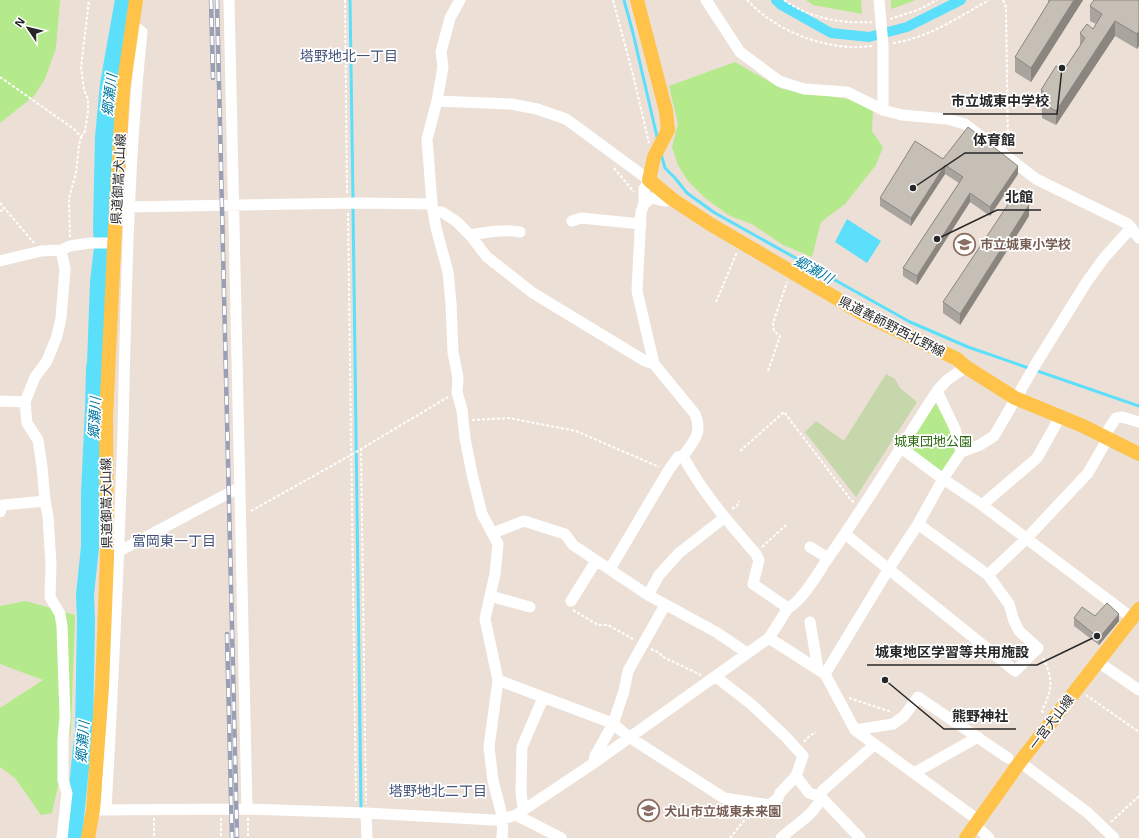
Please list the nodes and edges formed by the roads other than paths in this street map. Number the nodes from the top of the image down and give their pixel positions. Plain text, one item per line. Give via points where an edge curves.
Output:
1 (136, 0) edge
2 (229, 0) edge
3 (460, 0) edge
4 (637, 0) edge
5 (706, 0) edge
6 (879, 0) edge
7 (437, 101) junction
8 (883, 110) junction
9 (649, 180) junction
10 (672, 199) junction
11 (644, 200) junction
12 (234, 205) junction
13 (123, 207) junction
14 (433, 208) junction
15 (572, 221) dead end
16 (641, 224) junction
17 (1131, 228) junction
18 (520, 232) dead end
19 (470, 235) junction
20 (1139, 238) edge
21 (111, 243) junction
22 (65, 248) junction
23 (0, 261) edge
24 (654, 364) junction
25 (966, 367) junction
26 (937, 391) junction
27 (1015, 398) junction
28 (0, 401) edge
29 (25, 402) junction
30 (1060, 417) junction
31 (1139, 422) edge
32 (1106, 437) junction
33 (900, 447) junction
34 (961, 452) junction
35 (1139, 454) edge
36 (683, 456) junction
37 (944, 479) junction
38 (240, 487) junction
39 (45, 501) junction
40 (982, 506) junction
41 (0, 512) edge
42 (724, 518) junction
43 (918, 524) junction
44 (493, 533) junction
45 (845, 534) junction
46 (1026, 539) junction
47 (810, 547) dead end
48 (113, 554) junction
49 (828, 558) junction
50 (596, 561) junction
51 (610, 569) junction
52 (888, 570) junction
53 (988, 575) junction
54 (648, 595) junction
55 (490, 596) junction
56 (571, 601) dead end
57 (665, 605) junction
58 (530, 607) dead end
59 (788, 608) junction
60 (1136, 614) edge
61 (810, 622) dead end
62 (769, 638) junction
63 (747, 653) junction
64 (1098, 662) junction
65 (822, 671) junction
66 (716, 677) junction
67 (498, 680) junction
68 (1139, 690) edge
69 (543, 698) junction
70 (613, 724) junction
71 (855, 730) junction
72 (629, 737) junction
73 (978, 737) junction
74 (874, 744) junction
75 (1014, 760) junction
76 (594, 763) junction
77 (914, 773) junction
78 (796, 776) junction
79 (821, 797) junction
80 (247, 809) junction
81 (100, 810) junction
82 (520, 812) junction
83 (361, 813) junction
84 (503, 820) junction
85 (976, 823) junction
86 (62, 838) edge
87 (88, 838) edge
88 (367, 838) edge
89 (502, 838) edge
90 (561, 838) edge
91 (781, 838) edge
92 (860, 838) edge
93 (966, 838) edge
94 (989, 838) edge
95 (1114, 838) edge

1 - 13 main road, 県道御嵩犬山線 via 124,90
2 - 12 street
3 - 7 street via 450,18 441,52 443,67
4 - 9 main road via 666,111 668,130 654,157
5 - 8 street via 740,52 779,81 804,89 847,92
6 - 8 street via 884,45
7 - 9 street via 511,104 538,109 566,120
7 - 14 street via 427,139
8 - 17 street via 965,124 1036,178 1128,224
9 - 10 main road, 県道善師野西北野線
9 - 11 street via 644,189
10 - 11 street
10 - 25 main road, 県道善師野西北野線 via 863,314 957,359
11 - 16 street
12 - 13 street
12 - 14 street via 353,203
12 - 38 street
13 - 21 main road, 県道御嵩犬山線
13 - 48 street
14 - 19 street via 458,222
14 - 44 street via 448,272 453,352 458,378 457,392 472,474 482,514
15 - 16 street via 581,218
16 - 24 street via 637,291
17 - 20 street
17 - 27 street via 1086,283
18 - 19 street via 493,231
19 - 24 street via 486,257 533,293
21 - 22 street via 90,243
21 - 48 main road, 県道御嵩犬山線 via 106,418
22 - 23 street
22 - 29 street via 61,318 57,336
24 - 36 street via 695,414 698,423 697,439
25 - 26 street
25 - 27 main road, 県道善師野西北野線
26 - 33 street
26 - 34 street via 955,429
27 - 30 main road, 県道善師野西北野線
27 - 34 street via 994,436
28 - 29 street
29 - 39 street via 26,423 38,440
30 - 32 main road, 県道善師野西北野線
30 - 40 street via 1037,458
31 - 32 street via 1122,417 1116,418
32 - 35 main road, 県道善師野西北野線
32 - 46 street via 1088,472
33 - 37 street
33 - 45 street
34 - 37 street
36 - 42 street via 693,475
36 - 51 street via 678,457 668,471
37 - 40 street
37 - 43 street
38 - 48 street
38 - 80 street
39 - 41 street via 3,505
39 - 86 street via 51,565 50,597 60,614 62,626 65,717 62,740 63,780 67,793
40 - 46 street
42 - 54 street via 679,553 659,575
42 - 59 street via 759,560 753,584
43 - 52 street
43 - 53 street
44 - 50 street via 524,520 565,534 572,545
44 - 55 street via 498,544 498,555
45 - 49 street
45 - 52 street
46 - 53 street
46 - 60 street
47 - 49 street
48 - 81 main road, 県道御嵩犬山線 via 102,687
49 - 59 street via 793,606
50 - 51 street
50 - 56 street
51 - 54 street
52 - 53 street via 1015,671 1038,648 1019,631 1009,604
52 - 65 street
54 - 57 street
55 - 58 street
55 - 67 street via 485,619
57 - 63 street via 716,632
57 - 70 street via 628,671
59 - 62 street
60 - 64 main road, 一宮犬山線
61 - 65 street
62 - 63 street
62 - 65 street
63 - 66 street
64 - 68 street
64 - 75 main road, 一宮犬山線 via 1053,720
65 - 71 street
66 - 72 street
66 - 78 street via 751,704 799,750 803,756
67 - 69 street
67 - 84 street via 489,747 493,781
69 - 70 street
69 - 82 street via 522,747
70 - 72 street
70 - 76 street via 595,756
71 - 73 street via 893,724 904,716 918,697
71 - 74 street
72 - 76 street
72 - 78 street via 724,798 770,806
73 - 75 street
73 - 77 street
74 - 77 street
74 - 79 street via 822,791
75 - 85 main road, 一宮犬山線
75 - 95 street via 1088,813
76 - 82 street
77 - 85 street
78 - 79 street via 809,793
79 - 91 street via 810,815
79 - 92 street
80 - 81 street
80 - 83 street
81 - 87 main road, 県道御嵩犬山線
82 - 84 street
82 - 90 street
83 - 84 street
83 - 88 street
84 - 89 street
85 - 93 main road, 一宮犬山線
85 - 94 street

